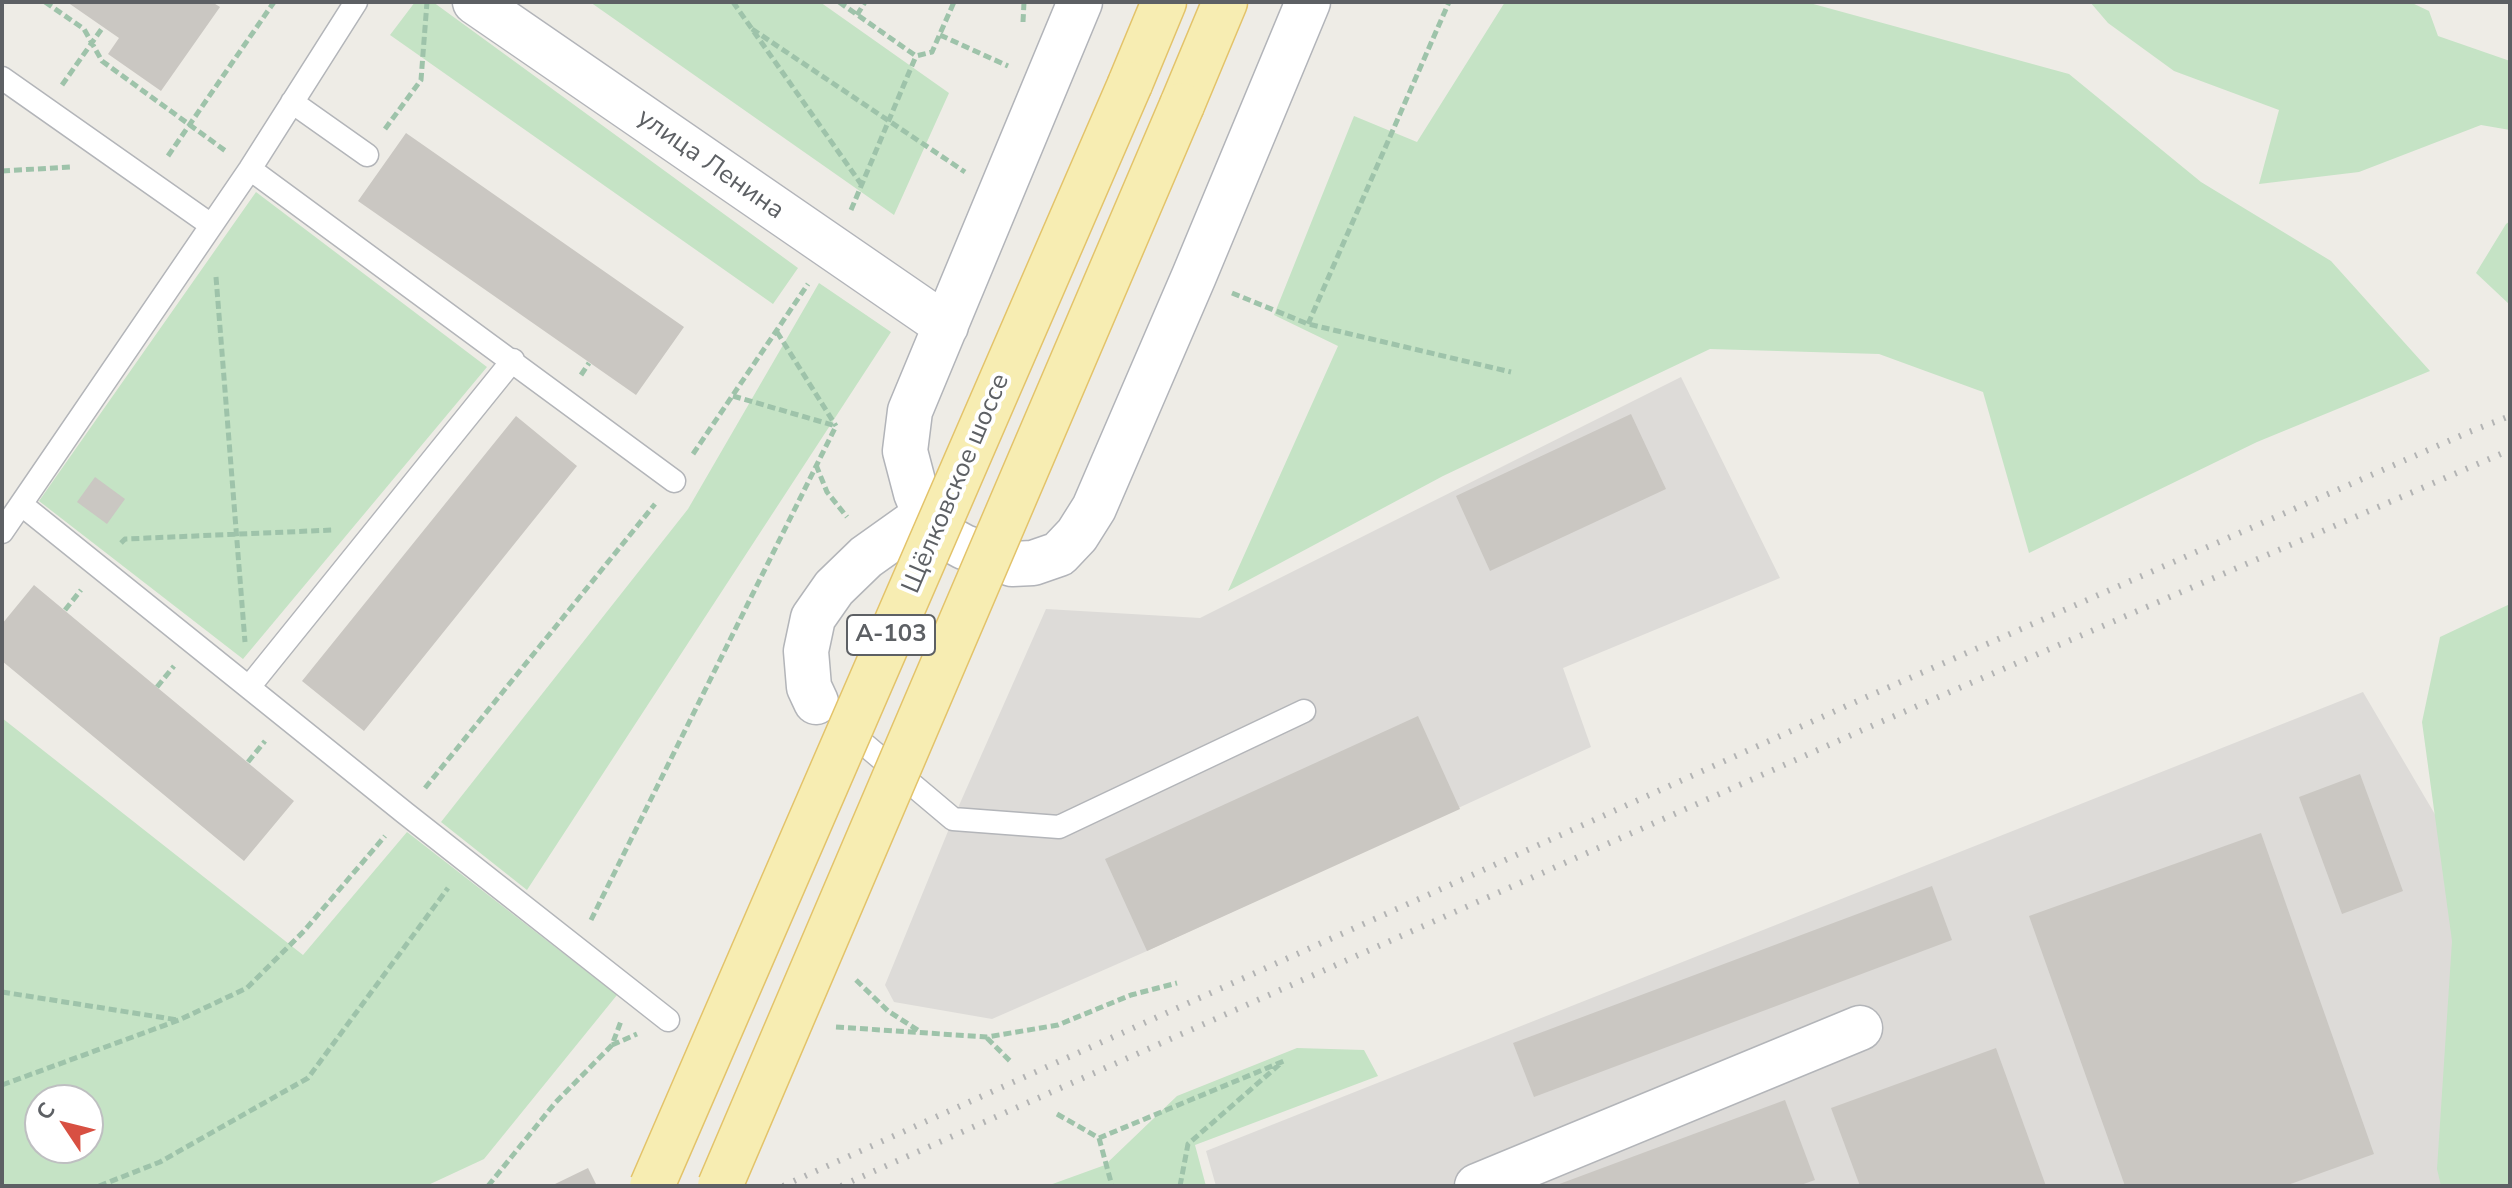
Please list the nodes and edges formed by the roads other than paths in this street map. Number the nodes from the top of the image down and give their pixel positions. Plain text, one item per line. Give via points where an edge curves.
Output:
1 (356, 2) edge
2 (475, 2) edge
3 (1080, 2) edge
4 (1164, 2) edge
5 (1225, 2) edge
6 (1308, 2) edge
7 (2, 78) edge
8 (292, 102) junction
9 (367, 155) dead end
10 (250, 169) junction
11 (211, 225) junction
12 (946, 326) junction
13 (513, 360) junction
14 (674, 481) road end
15 (22, 505) junction
16 (925, 515) junction
17 (2, 532) edge
18 (249, 687) junction
19 (816, 702) joint
20 (1304, 711) dead end
21 (668, 1020) road end
22 (1860, 1028) dead end
23 (1489, 1184) edge
24 (652, 1186) edge
25 (720, 1186) edge

1 - 8 lane
2 - 12 street, улица Ленина
3 - 12 street
4 - 24 main road, Щёлковское шоссе / А-103, bridge
5 - 25 main road, А-103, bridge
6 - 16 street via 1100,493 1077,535 1059,554 1012,564 940,534
7 - 11 lane
8 - 9 lane
8 - 10 lane
10 - 11 lane
10 - 13 lane
11 - 15 lane
12 - 16 street via 910,411 905,451
13 - 14 lane
13 - 18 lane
15 - 17 lane
15 - 18 lane
16 - 19 street via 866,557 813,618 806,651
18 - 21 lane
19 - 20 lane via 953,819 1059,827
22 - 23 street

